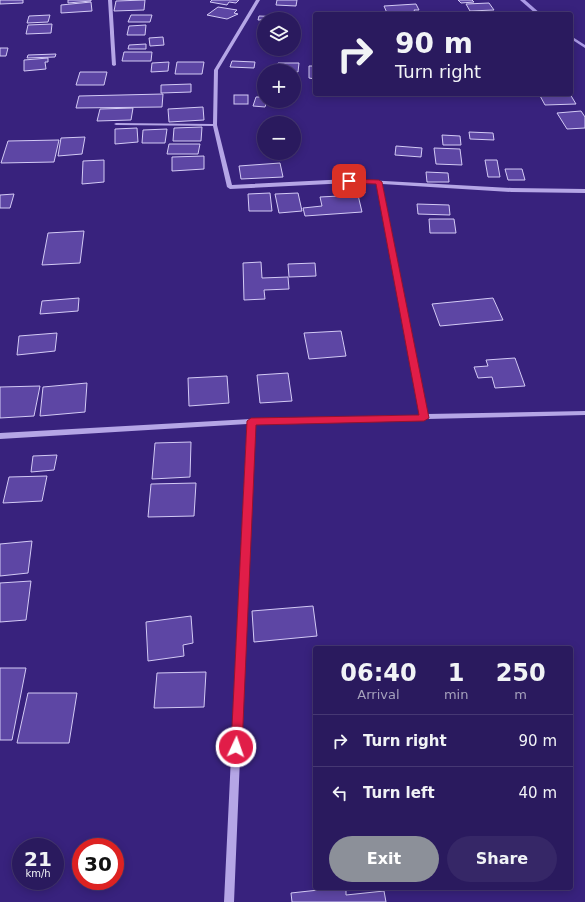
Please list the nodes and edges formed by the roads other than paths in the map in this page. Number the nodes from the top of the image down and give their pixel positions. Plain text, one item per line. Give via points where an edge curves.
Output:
1 (110, 0) edge
2 (258, 0) edge
3 (114, 65) dead end
4 (116, 124) dead end
5 (215, 125) junction
6 (379, 182) junction
7 (585, 191) edge
8 (585, 413) edge
9 (424, 418) junction
10 (251, 421) junction
11 (0, 436) edge
12 (229, 902) edge

1 - 3 street
2 - 5 street via 216,70
4 - 5 street
5 - 6 street via 230,187 349,181
6 - 7 street via 512,190
6 - 9 street
8 - 9 street
9 - 10 street
10 - 11 street
10 - 12 street

